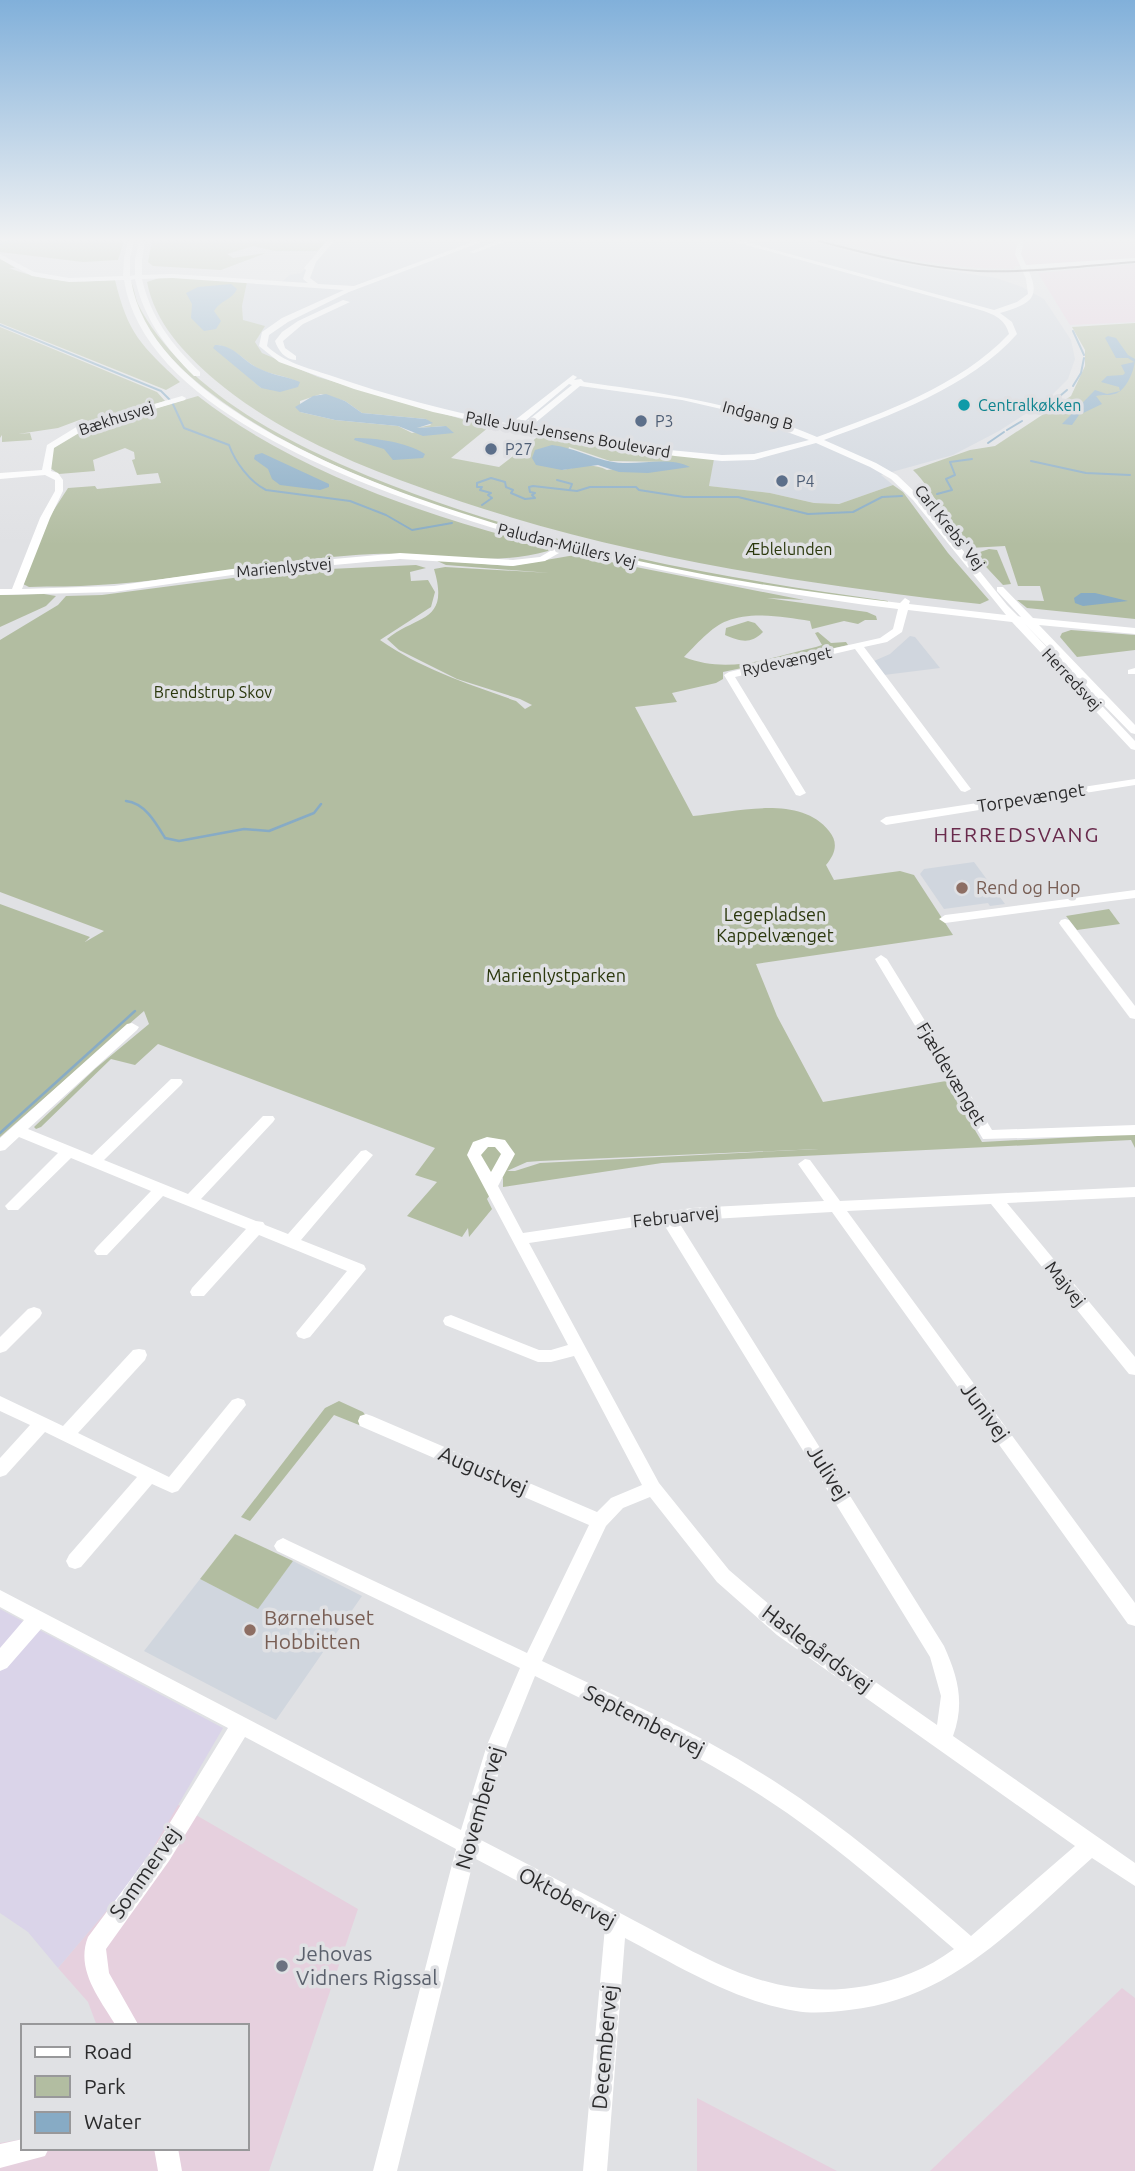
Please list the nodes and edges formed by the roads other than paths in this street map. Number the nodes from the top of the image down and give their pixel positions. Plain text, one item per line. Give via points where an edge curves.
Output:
1 (154, 342) edge
2 (168, 342) edge
3 (264, 342) edge
4 (279, 342) edge
5 (996, 342) edge
6 (1006, 342) edge
7 (182, 398) dead end
8 (706, 402) junction
9 (545, 406) junction
10 (876, 410) junction
11 (522, 425) junction
12 (817, 436) junction
13 (46, 472) junction
14 (0, 476) edge
15 (565, 546) junction
16 (0, 592) edge
17 (16, 592) junction
18 (904, 604) junction
19 (1019, 616) junction
20 (1135, 624) edge
21 (1135, 631) edge
22 (858, 646) junction
23 (1135, 732) edge
24 (1135, 747) edge
25 (1135, 782) edge
26 (965, 789) dead end
27 (800, 793) dead end
28 (886, 821) dead end
29 (1135, 894) edge
30 (945, 919) dead end
31 (1065, 923) dead end
32 (881, 959) dead end
33 (1135, 1015) edge
34 (132, 1027) dead end
35 (176, 1082) dead end
36 (268, 1119) dead end
37 (1135, 1130) edge
38 (19, 1131) junction
39 (0, 1146) edge
40 (69, 1151) junction
41 (366, 1155) dead end
42 (94, 1161) junction
43 (806, 1164) dead end
44 (491, 1185) dead end
45 (162, 1188) junction
46 (1135, 1192) edge
47 (995, 1199) junction
48 (191, 1200) junction
49 (12, 1206) dead end
50 (835, 1207) junction
51 (667, 1216) junction
52 (258, 1226) junction
53 (519, 1238) junction
54 (291, 1241) junction
55 (102, 1251) dead end
56 (198, 1292) dead end
57 (34, 1313) dead end
58 (452, 1321) dead end
59 (304, 1333) dead end
60 (0, 1347) edge
61 (576, 1349) junction
62 (139, 1355) dead end
63 (1135, 1369) edge
64 (0, 1404) edge
65 (238, 1405) dead end
66 (366, 1421) dead end
67 (42, 1424) junction
68 (65, 1435) junction
69 (0, 1470) edge
70 (149, 1475) junction
71 (653, 1488) junction
72 (600, 1521) junction
73 (283, 1546) dead end
74 (75, 1561) dead end
75 (0, 1598) edge
76 (38, 1618) junction
77 (1135, 1618) edge
78 (0, 1662) edge
79 (531, 1664) junction
80 (241, 1725) junction
81 (942, 1740) junction
82 (467, 1845) junction
83 (1091, 1846) junction
84 (1135, 1876) edge
85 (616, 1923) junction
86 (971, 1950) junction
87 (127, 2024) edge
88 (28, 2150) edge
89 (166, 2150) edge
90 (0, 2156) edge
91 (170, 2171) edge
92 (385, 2171) edge
93 (595, 2171) edge

1 - 15 street, Paludan-Müllers Vej via 199,388 256,427 331,466 470,519
2 - 18 street, Paludan-Müllers Vej via 232,402 312,449 407,489 479,514 620,552
3 - 11 street, Palle Juul-Jensens Boulevard via 289,363 337,380 471,418
4 - 11 street, Palle Juul-Jensens Boulevard via 283,352 298,361 371,386
5 - 10 street
6 - 12 street, Palle Juul-Jensens Boulevard via 915,399
7 - 13 street, Bækhusvej via 70,433 50,447
8 - 9 street via 574,382
8 - 12 street
8 - 12 street, Indgang B via 755,412
9 - 11 street
9 - 11 street
10 - 12 street
10 - 12 street via 823,429
11 - 12 street, Palle Juul-Jensens Boulevard via 728,453 769,449
11 - 12 street, Palle Juul-Jensens Boulevard via 633,447 721,458 766,456
12 - 19 street, Carl Krebs' Vej via 901,482
12 - 19 street, Carl Krebs' Vej via 883,461 912,480
13 - 14 street
13 - 17 street via 58,478 59,491
15 - 17 street, Marienlystvej via 542,559 513,563 400,556 238,571 114,589
15 - 18 street, Paludan-Müllers Vej via 759,587
16 - 17 street, Marienlystvej
18 - 19 street, Paludan-Müllers Vej
18 - 22 street, Rydevænget via 893,635
19 - 20 street, Paludan-Müllers Vej
19 - 21 street, Paludan-Müllers Vej
19 - 23 street, Herredsvej
19 - 24 street, Herredsvej
22 - 26 street
22 - 27 street, Rydevænget via 729,675
25 - 28 street, Torpevænget
29 - 30 street
31 - 33 street
32 - 37 street, Fjældevænget via 988,1135
34 - 38 street
35 - 42 street
36 - 48 street
38 - 39 street
38 - 40 street
40 - 42 street
40 - 49 street
41 - 54 street
42 - 45 street
43 - 50 street
44 - 53 street, Haslegårdsvej
45 - 48 street
45 - 55 street
46 - 47 street, Februarvej
47 - 50 street, Februarvej
47 - 63 street, Majvej
48 - 52 street
50 - 51 street, Februarvej
50 - 77 street, Junivej
51 - 53 street, Februarvej
51 - 81 street, Julivej via 937,1652 952,1706
52 - 54 street
52 - 56 street
53 - 61 street, Haslegårdsvej
54 - 59 street via 358,1269
57 - 60 street
58 - 61 street via 538,1356
61 - 71 street, Haslegårdsvej
62 - 68 street
64 - 67 street
65 - 70 street via 172,1486
66 - 72 street, Augustvej
67 - 68 street
67 - 69 street
68 - 70 street
70 - 74 street
71 - 72 street, Novembervej via 617,1503
71 - 81 street, Haslegårdsvej via 723,1576 784,1629
72 - 79 street, Novembervej
73 - 79 street, Septembervej
75 - 76 street, Oktobervej
76 - 78 street
76 - 80 street, Oktobervej
79 - 82 street, Novembervej via 497,1745
79 - 86 street, Septembervej via 704,1751 784,1799 884,1874
80 - 82 street, Oktobervej
80 - 87 street, Sommervej via 162,1854 96,1945 93,1956 98,1977
81 - 83 street, Haslegårdsvej
82 - 85 street, Oktobervej
82 - 92 street, Novembervej
83 - 84 street, Haslegårdsvej
83 - 86 street, Oktobervej
85 - 86 street, Oktobervej via 717,1975 797,2001 866,1998 899,1991 950,1966
85 - 93 street, Decembervej
88 - 90 street
89 - 91 street

